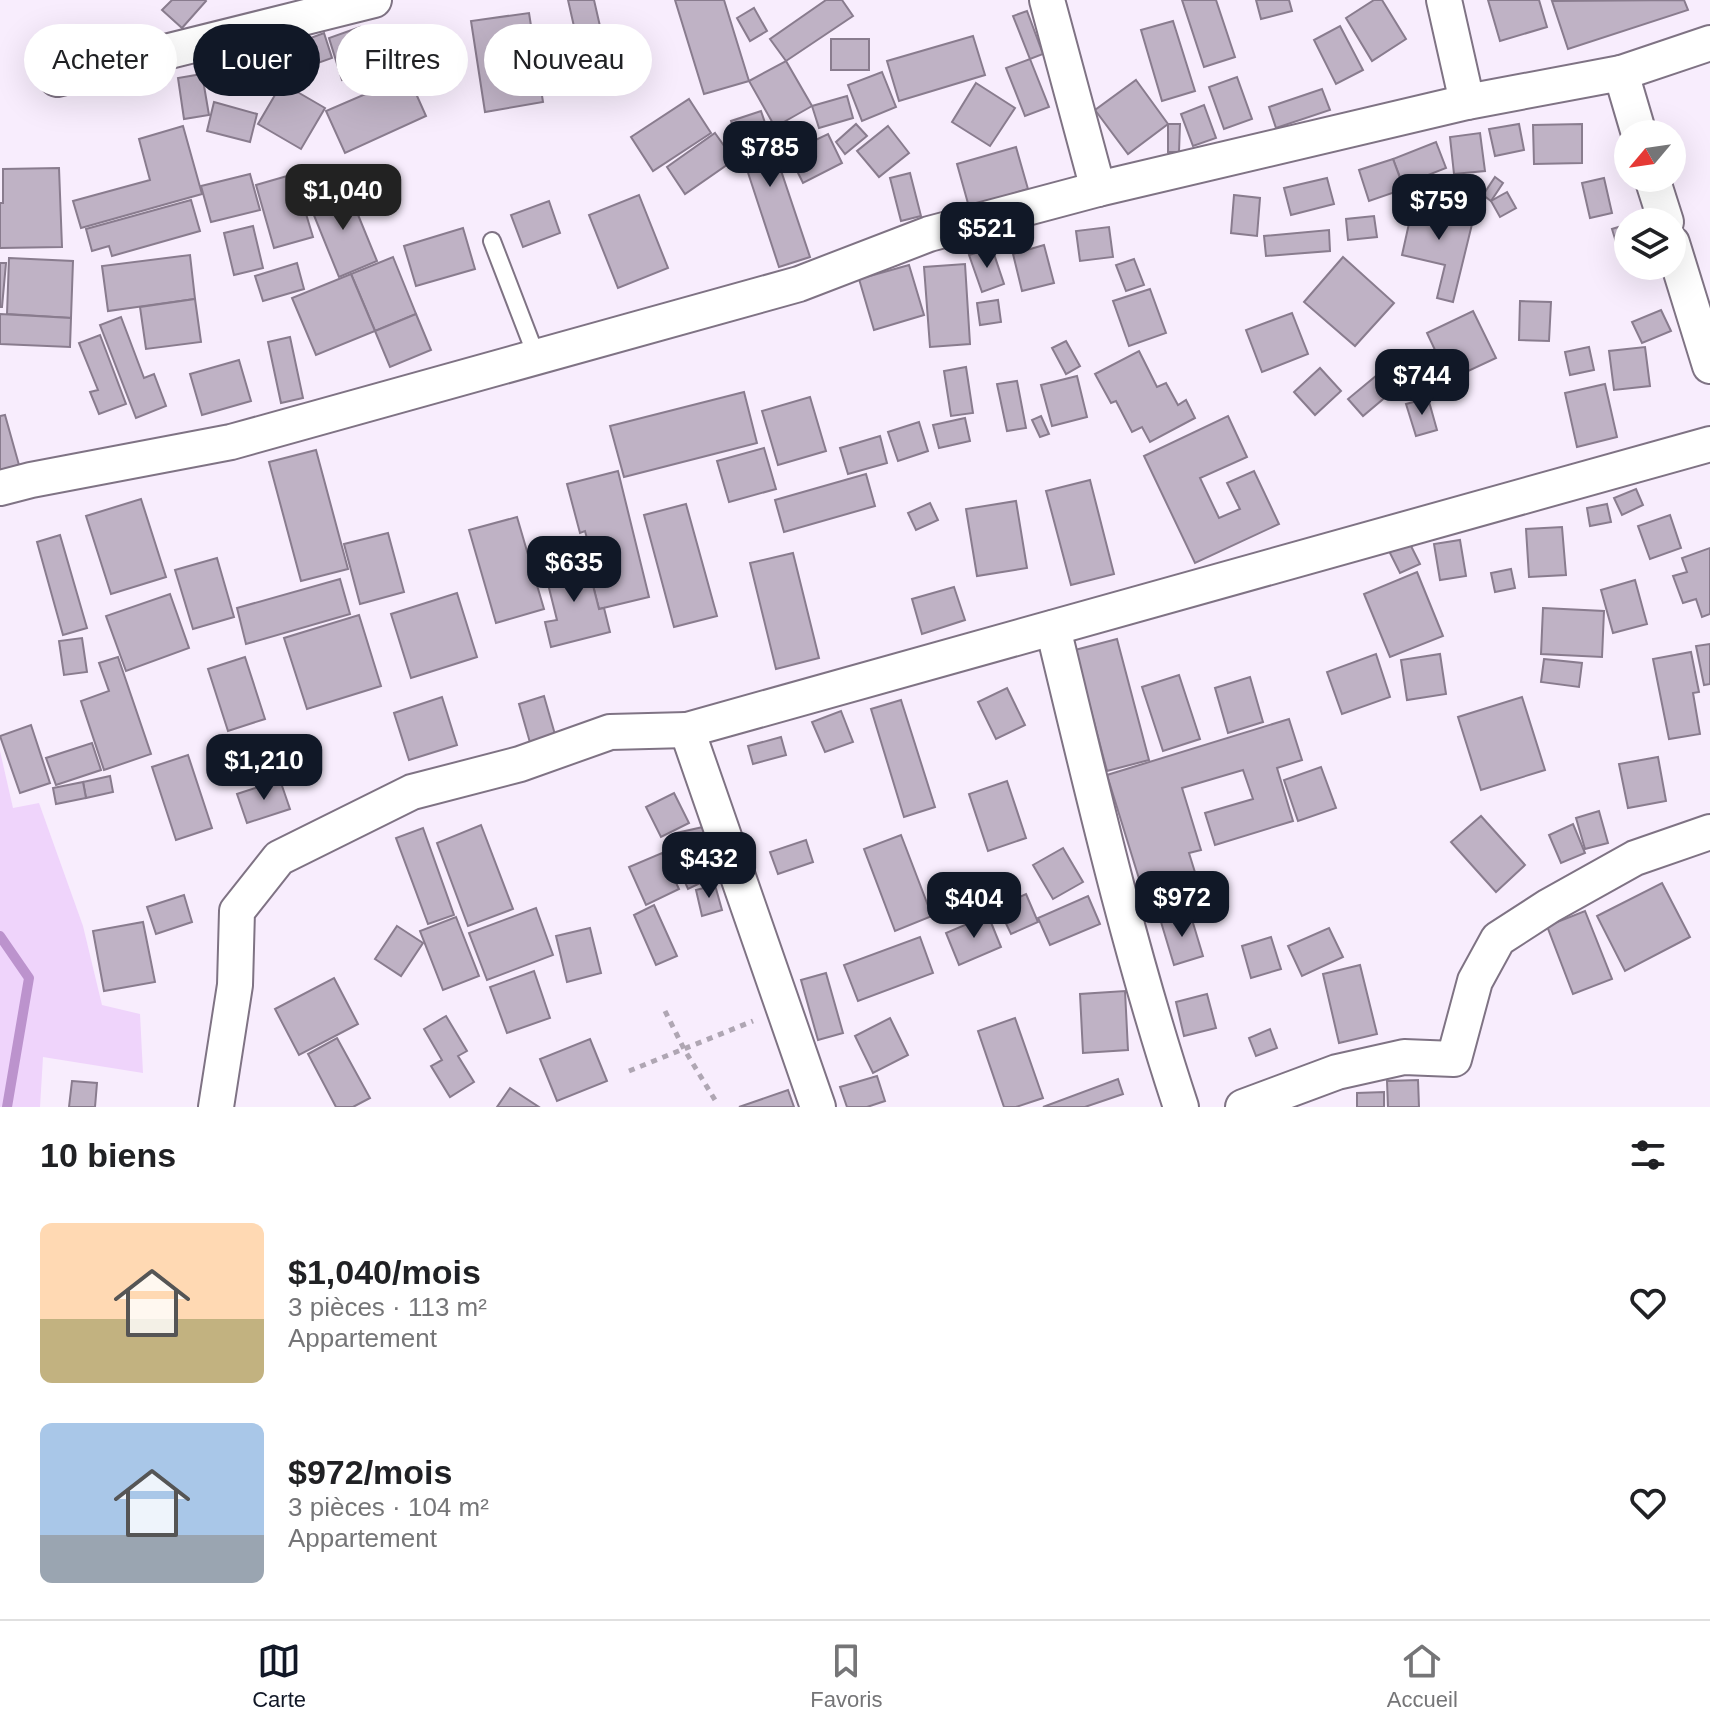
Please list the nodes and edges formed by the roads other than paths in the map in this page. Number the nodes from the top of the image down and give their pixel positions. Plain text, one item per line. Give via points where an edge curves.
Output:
1 (374, 0) edge
2 (1047, 0) edge
3 (1444, 0) edge
4 (1710, 43) edge
5 (177, 49) edge
6 (1621, 73) junction
7 (1467, 102) junction
8 (1635, 120) edge
9 (1098, 189) junction
10 (492, 241) dead end
11 (1683, 280) edge
12 (537, 358) junction
13 (1710, 366) edge
14 (1710, 444) edge
15 (0, 488) edge
16 (1053, 628) junction
17 (687, 730) junction
18 (1710, 832) edge
19 (216, 1107) edge
20 (818, 1107) edge
21 (1181, 1107) edge
22 (1243, 1107) edge

1 - 5 street
2 - 9 street
3 - 7 street
4 - 6 street
6 - 7 street
6 - 8 street
7 - 9 street
9 - 12 street via 929,234 799,284
10 - 12 lane
11 - 13 street
12 - 15 street via 231,442
14 - 16 street
16 - 17 street
16 - 21 street via 1125,917
17 - 19 street via 610,732 520,764 412,792 279,858 237,911 235,985
17 - 20 street
18 - 22 street via 1635,858 1498,939 1475,981 1454,1059 1404,1057 1350,1069

